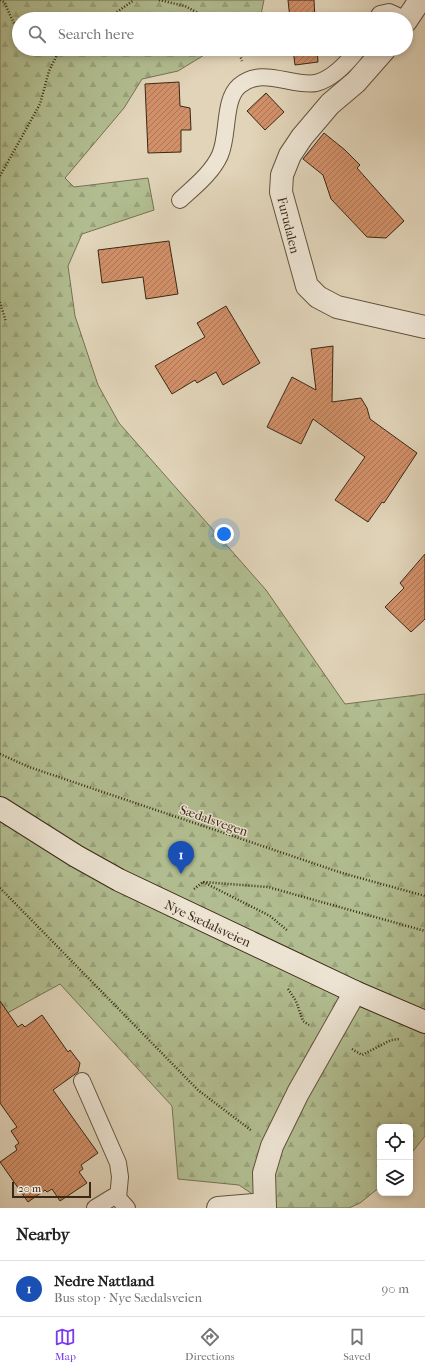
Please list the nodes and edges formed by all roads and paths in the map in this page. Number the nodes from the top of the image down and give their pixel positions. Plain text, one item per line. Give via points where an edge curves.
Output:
1 (0, 0) edge
2 (134, 0) edge
3 (159, 0) edge
4 (420, 0) edge
5 (117, 12) edge
6 (196, 12) edge
7 (412, 12) edge
8 (12, 19) edge
9 (56, 56) edge
10 (352, 56) edge
11 (379, 56) edge
12 (0, 176) edge
13 (180, 200) dead end
14 (0, 302) edge
15 (6, 322) dead end
16 (425, 327) edge
17 (0, 754) edge
18 (0, 808) edge
19 (0, 888) edge
20 (425, 896) edge
21 (170, 905) junction
22 (425, 931) edge
23 (355, 992) junction
24 (425, 1022) edge
25 (82, 1081) dead end
26 (258, 1136) dead end
27 (123, 1203) edge
28 (265, 1206) edge
29 (96, 1208) edge
30 (218, 1208) edge

1 - 8 path via 4,2
2 - 5 path
3 - 6 path via 185,6
4 - 7 street
9 - 12 path via 49,71 40,104
10 - 13 lane via 334,73 317,82 305,84 271,77 250,80 239,85 230,102 220,156 200,181
11 - 16 street, Furudalen via 356,82 330,104 302,137 290,155 282,175 281,192 307,286 318,297 338,307
14 - 15 path
17 - 20 path, Sædalsvegen via 36,769 342,873
18 - 21 street, Nye Sædalsveien via 76,856
19 - 26 path via 198,1090
21 - 22 path via 203,882 268,887
21 - 23 street, Nye Sædalsveien
23 - 24 street, Nye Sædalsveien
23 - 28 street via 298,1093 272,1146 264,1173
25 - 27 lane via 118,1163
27 - 29 lane via 113,1198
28 - 30 street

